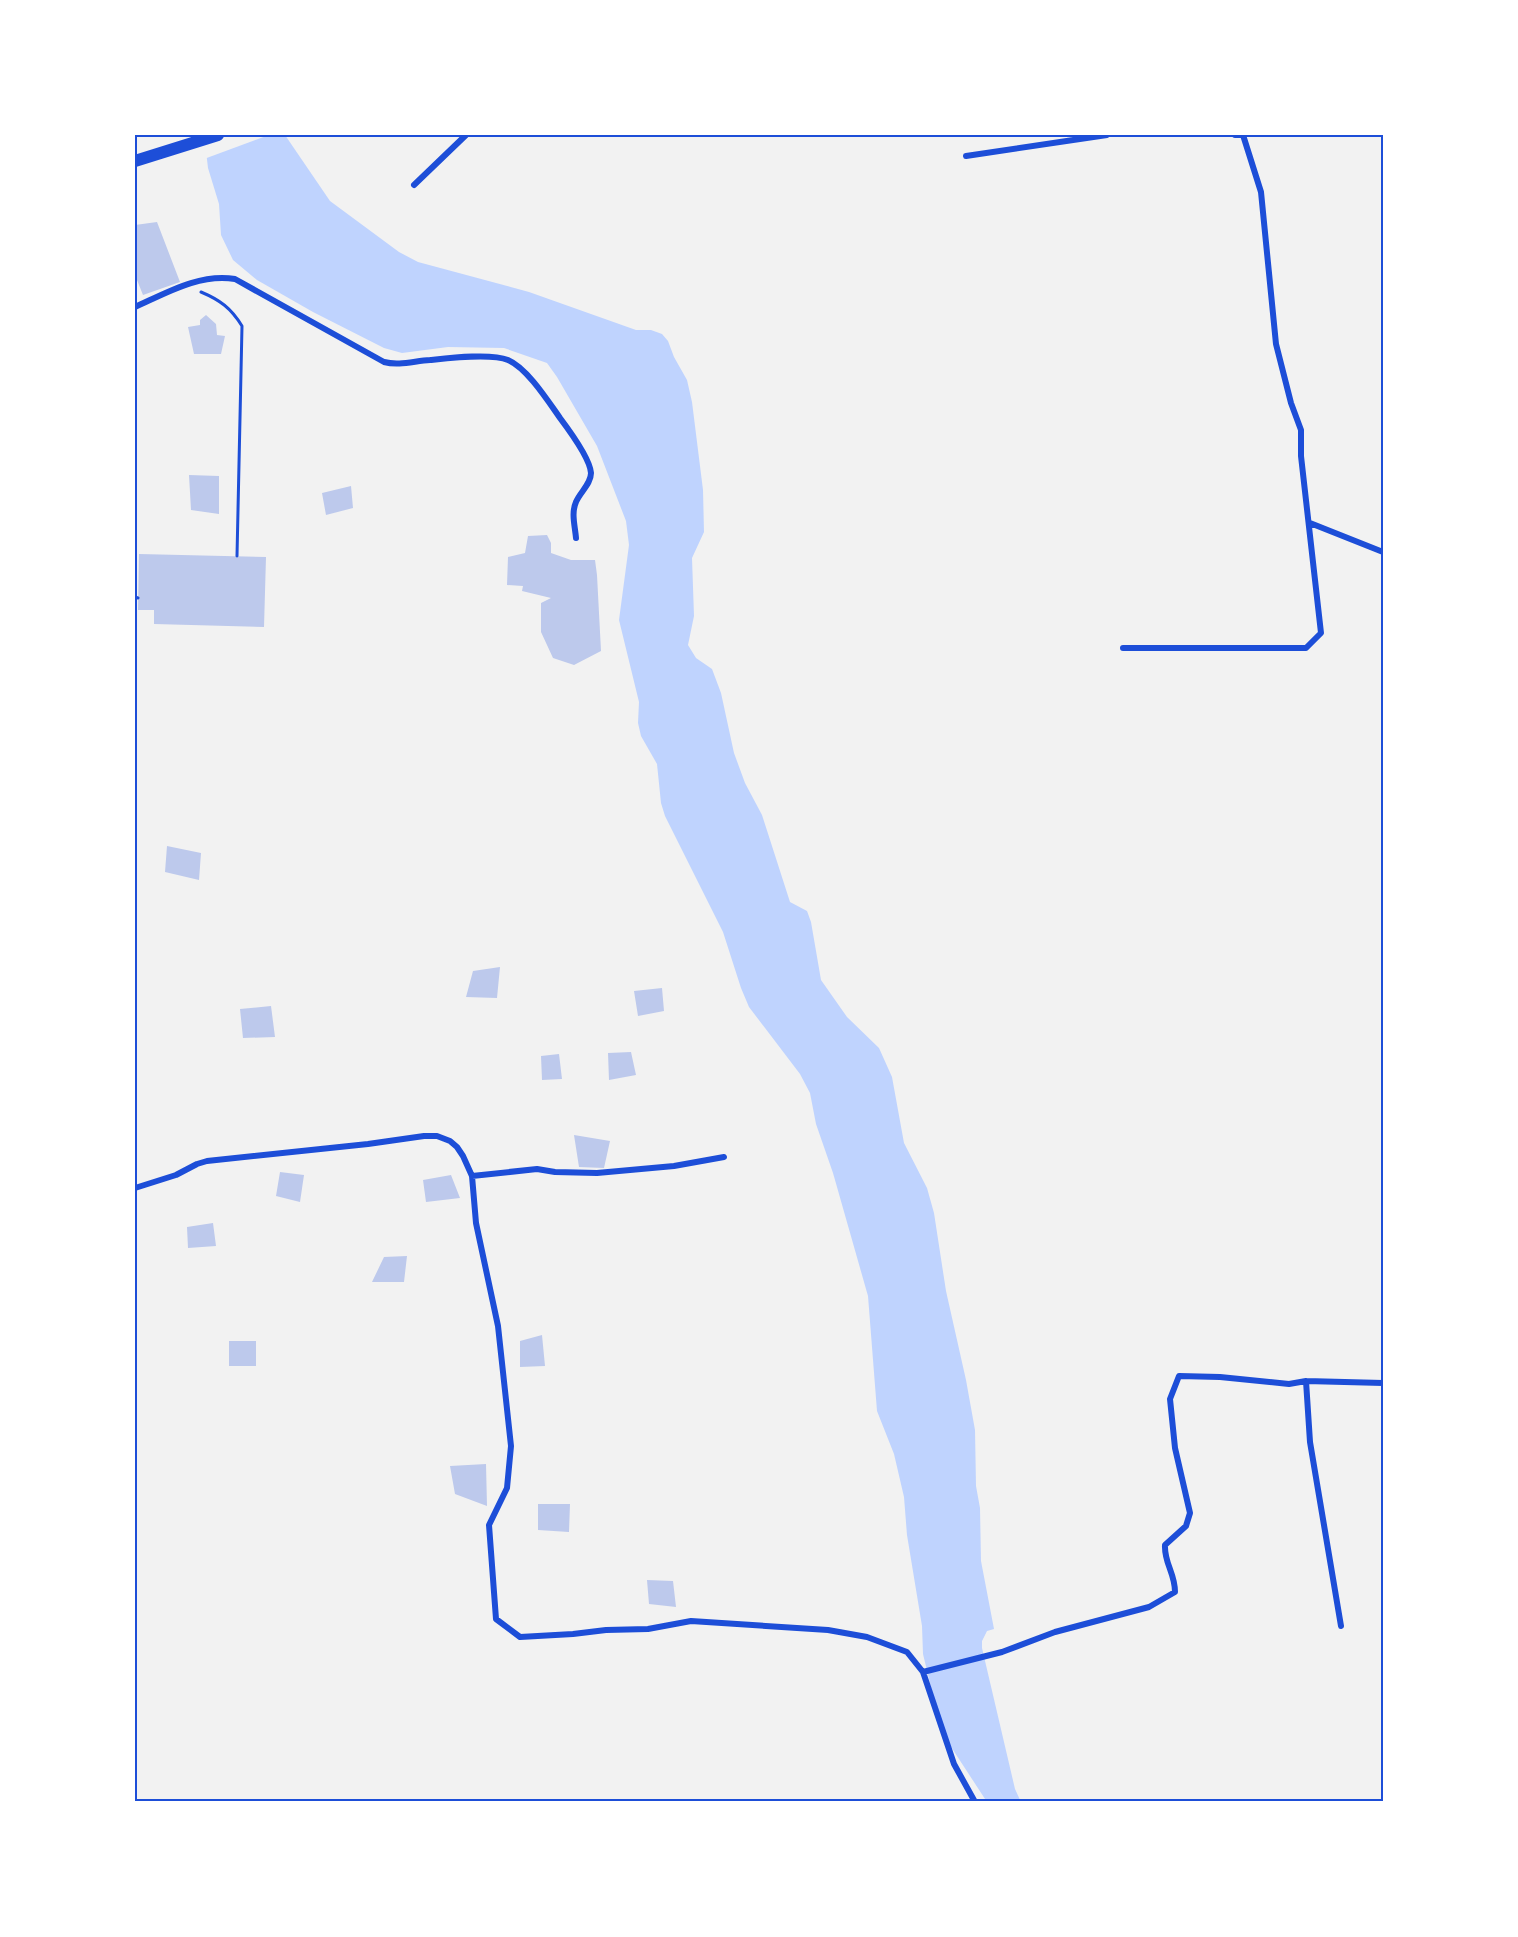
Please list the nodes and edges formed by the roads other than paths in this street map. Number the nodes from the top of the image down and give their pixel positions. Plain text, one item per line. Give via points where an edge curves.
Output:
1 (218, 135) edge
2 (466, 135) edge
3 (1107, 135) edge
4 (1235, 135) edge
5 (966, 156) dead end
6 (135, 161) edge
7 (414, 185) dead end
8 (135, 307) edge
9 (1310, 523) junction
10 (576, 538) dead end
11 (1383, 552) edge
12 (1124, 648) dead end
13 (724, 1157) dead end
14 (472, 1176) junction
15 (135, 1188) edge
16 (1306, 1381) junction
17 (1383, 1383) edge
18 (1341, 1626) dead end
19 (923, 1672) junction
20 (975, 1802) edge

1 - 6 main road
2 - 7 street
3 - 5 street
4 - 9 street via 1243,135 1261,192 1276,344 1302,430 1301,456
8 - 10 street via 186,285 225,277 384,362 477,357 502,358 516,365 545,397 591,472 574,508
9 - 11 street
9 - 12 street via 1321,633 1306,648
13 - 14 street via 597,1173 537,1169
14 - 15 street via 463,1156 450,1141 424,1136 207,1161
14 - 19 street via 476,1223 498,1326 511,1446 507,1488 489,1525 496,1619 520,1637 648,1629 691,1621 828,1630 867,1637 907,1652
16 - 17 street
16 - 18 street via 1310,1442
16 - 19 street via 1289,1384 1179,1376 1170,1399 1175,1448 1190,1513 1186,1526 1164,1545 1164,1556 1175,1578 1175,1592 1149,1607
19 - 20 street via 954,1764

